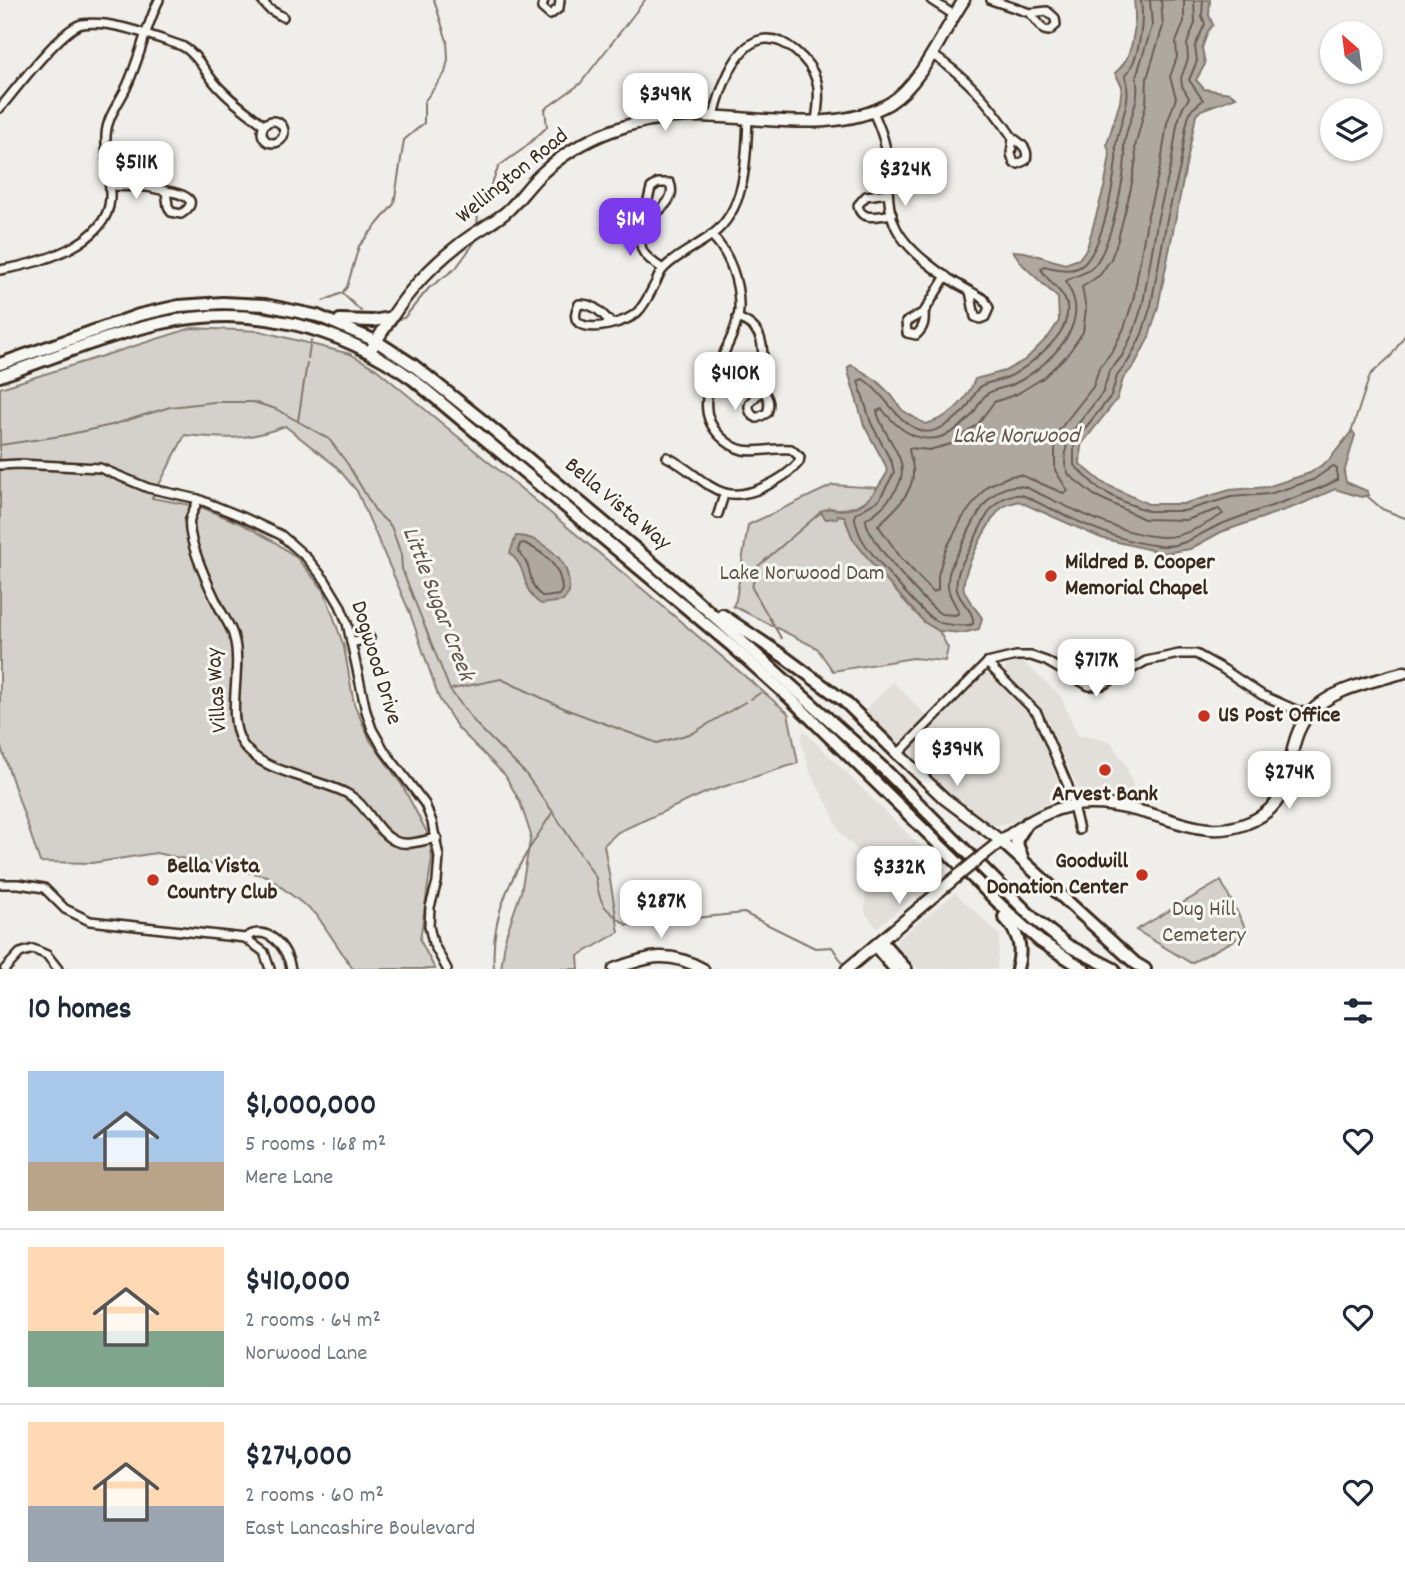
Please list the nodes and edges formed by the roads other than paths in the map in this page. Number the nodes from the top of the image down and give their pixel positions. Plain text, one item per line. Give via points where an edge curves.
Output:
1 (159, 0) edge
2 (261, 0) edge
3 (544, 0) edge
4 (561, 0) edge
5 (931, 0) edge
6 (964, 0) edge
7 (991, 0) edge
8 (1030, 13) dead end
9 (954, 15) junction
10 (283, 17) dead end
11 (144, 34) junction
12 (931, 54) junction
13 (0, 108) edge
14 (873, 112) junction
15 (714, 117) junction
16 (748, 119) junction
17 (816, 120) junction
18 (264, 125) dead end
19 (1013, 138) dead end
20 (110, 186) junction
21 (166, 191) dead end
22 (888, 193) junction
23 (892, 214) junction
24 (641, 227) junction
25 (711, 235) junction
26 (663, 269) junction
27 (0, 270) edge
28 (946, 276) junction
29 (970, 291) dead end
30 (924, 312) dead end
31 (318, 316) junction
32 (389, 318) junction
33 (737, 318) junction
34 (612, 324) junction
35 (373, 346) junction
36 (0, 364) edge
37 (0, 376) edge
38 (762, 389) dead end
39 (667, 457) dead end
40 (0, 465) edge
41 (724, 495) junction
42 (198, 499) junction
43 (718, 514) dead end
44 (688, 593) junction
45 (370, 638) dead end
46 (351, 643) junction
47 (987, 663) junction
48 (1405, 672) edge
49 (1310, 713) junction
50 (898, 754) junction
51 (1072, 806) junction
52 (1027, 823) junction
53 (1079, 830) dead end
54 (437, 838) junction
55 (1001, 841) junction
56 (939, 845) junction
57 (1028, 865) junction
58 (0, 884) edge
59 (245, 938) junction
60 (878, 943) junction
61 (5, 969) edge
62 (58, 969) edge
63 (270, 969) edge
64 (291, 969) edge
65 (447, 969) edge
66 (614, 969) edge
67 (703, 969) edge
68 (847, 969) edge
69 (895, 969) edge
70 (906, 969) edge
71 (1017, 969) edge
72 (1084, 969) edge
73 (1114, 969) edge
74 (1145, 969) edge

1 - 11 street
2 - 10 street
3 - 4 street via 542,8 550,15
5 - 9 street
6 - 9 street, Wellington Road
7 - 8 street
9 - 12 street, Wellington Road
11 - 13 street via 101,23 80,24 65,33
11 - 18 street via 192,51 214,83
11 - 20 street via 106,134
12 - 14 street, Wellington Road via 893,102
12 - 19 street via 964,77
14 - 17 street, Wellington Road
14 - 22 street via 885,144
15 - 16 street, Wellington Road
15 - 17 street via 719,94 736,61 752,44 771,39 793,50 813,71 818,95
15 - 32 street, Wellington Road via 639,122 582,145 540,175 507,212 438,263
16 - 17 street, Wellington Road
16 - 25 street via 746,163 738,195 725,223
20 - 21 street
20 - 27 street via 106,216 93,233 46,259
22 - 23 street
22 - 23 street via 866,196 858,210 868,217
23 - 28 street via 903,239
24 - 24 street via 651,188 670,183 673,188 668,202
24 - 26 street via 642,251
25 - 26 street
25 - 33 street via 729,260 738,296
26 - 34 street via 642,309 630,320
28 - 29 street
28 - 30 street
31 - 32 main road via 350,322
31 - 35 main road, Bella Vista Way
31 - 36 main road, Bella Vista Way via 265,305 179,306 139,315
32 - 35 street, Wellington Road
33 - 38 street via 760,333
33 - 41 street via 711,380 707,417 716,432 743,450 791,449 800,457 787,474 759,490
34 - 34 street via 593,306 579,304 576,317 588,328
35 - 37 main road, Bella Vista Way via 308,326 222,315 155,324
35 - 44 main road, Bella Vista Way via 413,365
35 - 56 main road, Bella Vista Way via 732,646
39 - 41 street
40 - 42 street, Dogwood Drive via 100,468 148,488
41 - 43 street
42 - 46 street, Dogwood Drive via 281,535 306,557 340,605
42 - 54 street, Villas Way via 190,531 211,592 234,634 235,718 242,744 260,761 346,793 363,804 397,842
44 - 50 main road via 834,694
44 - 73 main road, Bella Vista Way via 884,769 1033,918 1067,945
45 - 46 street
46 - 54 street, Dogwood Drive via 372,729 425,804
47 - 49 street via 1031,656 1089,685 1103,685 1146,661 1196,654 1262,695
47 - 50 street
47 - 51 street via 1037,713 1060,764
48 - 49 street via 1334,695
49 - 51 street via 1278,801 1243,825 1211,830 1114,805
50 - 55 street via 945,799
51 - 52 street
51 - 53 street
52 - 55 street
52 - 57 main road via 1016,841
54 - 65 street, Dogwood Drive via 437,882 429,926
55 - 57 main road
55 - 60 street, bridge
56 - 71 main road via 1015,932 1021,956
56 - 72 main road, Bella Vista Way via 1040,941
57 - 74 main road
58 - 59 street via 44,888 65,909 90,921
59 - 63 street via 264,952
59 - 64 street via 265,933 278,941
60 - 68 street
60 - 69 main road
60 - 70 main road
61 - 62 street via 20,953 33,949 47,955
66 - 67 street via 662,956 685,959

